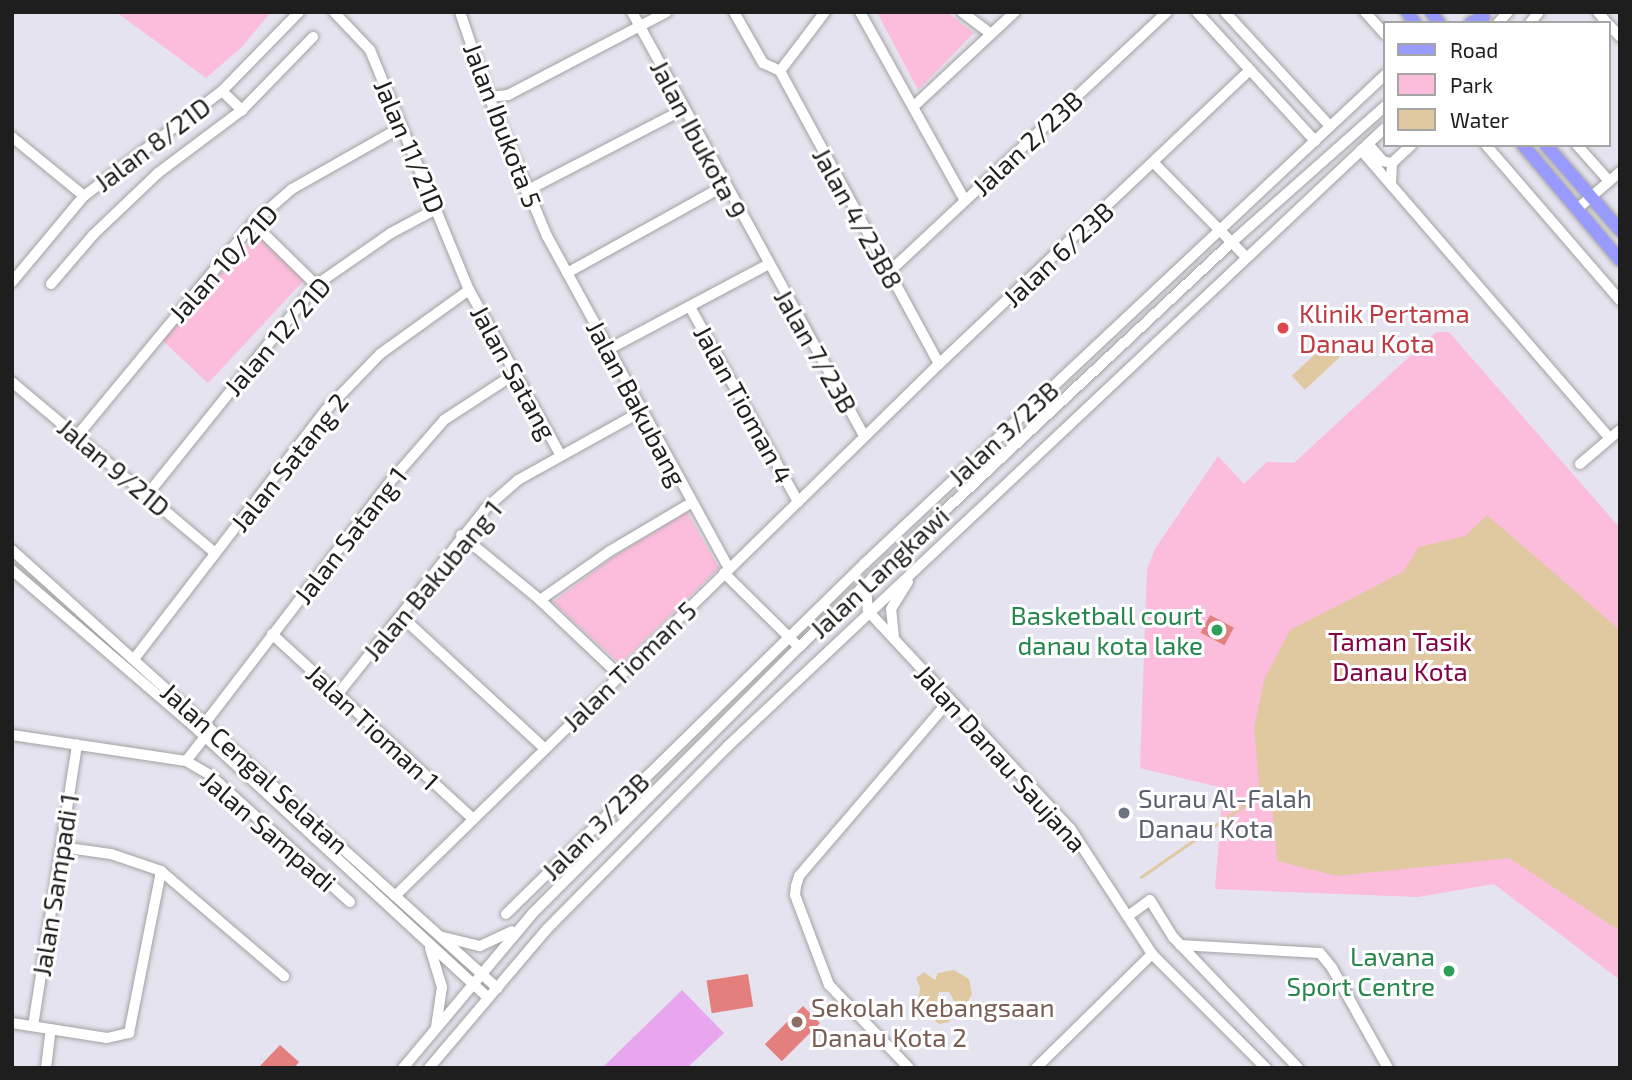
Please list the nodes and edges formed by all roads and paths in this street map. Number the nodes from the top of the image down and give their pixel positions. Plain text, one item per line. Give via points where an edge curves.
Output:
1 (299, 12) edge
2 (334, 12) edge
3 (460, 12) edge
4 (632, 12) edge
5 (667, 12) edge
6 (734, 12) edge
7 (825, 12) edge
8 (860, 12) edge
9 (962, 12) edge
10 (1015, 12) edge
11 (1167, 12) edge
12 (1198, 12) edge
13 (1225, 12) edge
14 (1365, 12) edge
15 (640, 27) junction
16 (1384, 33) edge
17 (991, 34) junction
18 (313, 37) dead end
19 (1250, 70) junction
20 (780, 71) junction
21 (1384, 76) edge
22 (224, 90) junction
23 (489, 97) junction
24 (913, 107) junction
25 (1384, 107) edge
26 (244, 109) junction
27 (684, 109) junction
28 (1330, 126) junction
29 (400, 128) junction
30 (1384, 129) edge
31 (12, 137) edge
32 (1315, 141) junction
33 (1365, 147) junction
34 (1409, 147) edge
35 (1488, 147) edge
36 (1524, 147) edge
37 (1548, 147) edge
38 (1579, 147) edge
39 (1392, 163) junction
40 (1156, 164) junction
41 (1620, 172) edge
42 (1609, 181) junction
43 (1392, 184) junction
44 (724, 186) junction
45 (526, 191) junction
46 (84, 196) junction
47 (1591, 197) junction
48 (965, 201) junction
49 (436, 209) junction
50 (1577, 209) junction
51 (253, 223) junction
52 (1220, 230) junction
53 (1620, 230) edge
54 (547, 236) joint
55 (1232, 242) junction
56 (1246, 257) junction
57 (1620, 260) edge
58 (767, 265) junction
59 (567, 273) junction
60 (888, 273) junction
61 (12, 282) edge
62 (51, 284) dead end
63 (316, 285) junction
64 (469, 290) junction
65 (1620, 300) edge
66 (690, 307) junction
67 (608, 349) junction
68 (939, 364) junction
69 (516, 373) junction
70 (12, 382) edge
71 (642, 411) junction
72 (1620, 430) edge
73 (77, 436) junction
74 (864, 436) junction
75 (1610, 438) junction
76 (560, 454) junction
77 (1580, 464) dead end
78 (147, 495) junction
79 (798, 502) junction
80 (691, 503) junction
81 (461, 535) junction
82 (12, 550) edge
83 (215, 553) junction
84 (12, 570) edge
85 (726, 571) junction
86 (917, 571) junction
87 (866, 585) junction
88 (540, 600) junction
89 (839, 610) junction
90 (868, 611) junction
91 (401, 616) junction
92 (272, 634) junction
93 (789, 636) junction
94 (895, 640) junction
95 (799, 647) junction
96 (134, 659) junction
97 (620, 676) junction
98 (338, 694) junction
99 (950, 700) junction
100 (206, 721) junction
101 (202, 734) junction
102 (12, 735) edge
103 (77, 744) junction
104 (545, 749) junction
105 (186, 761) junction
106 (473, 819) junction
107 (61, 847) junction
108 (161, 871) junction
109 (395, 896) junction
110 (350, 902) dead end
111 (506, 914) dead end
112 (532, 914) junction
113 (1128, 916) junction
114 (437, 934) junction
115 (428, 944) junction
116 (1180, 946) junction
117 (1152, 954) junction
118 (481, 975) junction
119 (284, 976) dead end
120 (472, 984) junction
121 (497, 988) junction
122 (488, 998) junction
123 (12, 1023) edge
124 (33, 1026) junction
125 (51, 1029) junction
126 (435, 1030) junction
127 (46, 1068) edge
128 (403, 1068) edge
129 (429, 1068) edge
130 (909, 1068) edge
131 (1036, 1068) edge
132 (1266, 1068) edge
133 (1298, 1068) edge
134 (1388, 1068) edge

1 - 22 street, Jalan 8/21D
2 - 29 street, Jalan 11/21D via 370,50
3 - 23 street, Jalan Ibukota 5
4 - 15 street, Jalan Ibukota 9
5 - 15 street
6 - 20 street, Jalan 4/23B8 via 763,62
7 - 20 street
8 - 24 street
9 - 17 street
10 - 17 street
11 - 48 street, Jalan 2/23B
12 - 19 street
13 - 28 street
14 - 16 street
15 - 23 street via 508,95
15 - 27 street, Jalan Ibukota 9
17 - 24 street
18 - 26 street
19 - 32 street
19 - 40 street, Jalan 6/23B
20 - 60 street, Jalan 4/23B8
21 - 28 street, Jalan 3/23B
22 - 26 street
22 - 46 street, Jalan 8/21D
23 - 45 street, Jalan Ibukota 5
24 - 48 street
25 - 55 street, Jalan Langkawi
26 - 62 street via 158,173 93,235
27 - 44 street, Jalan Ibukota 9
27 - 45 street
28 - 32 street, Jalan 3/23B
29 - 49 street, Jalan 11/21D
29 - 51 street, Jalan 10/21D via 322,169
30 - 33 street, Jalan Langkawi
31 - 46 street
32 - 52 street, Jalan 3/23B
33 - 39 street
33 - 43 street
33 - 56 street, Jalan Langkawi
34 - 39 street
35 - 65 street
36 - 50 main road
37 - 47 main road
38 - 42 street
39 - 43 street
40 - 52 street
40 - 68 street, Jalan 6/23B
41 - 42 street
42 - 47 street
43 - 75 street
44 - 58 street, Jalan Ibukota 9
44 - 59 street
45 - 54 street, Jalan Ibukota 5
46 - 61 street, Jalan 8/21D
47 - 50 street
47 - 53 main road
48 - 60 street, Jalan 2/23B
49 - 63 street, Jalan 12/21D via 391,233
49 - 64 street, Jalan 11/21D
50 - 57 main road
51 - 63 street
51 - 73 street, Jalan 10/21D
52 - 55 street
52 - 93 street, Jalan 3/23B
54 - 59 street, Jalan Bakubang
55 - 56 street
55 - 87 street, Jalan Langkawi
56 - 86 street, Jalan Langkawi via 1003,484
58 - 66 street
58 - 74 street, Jalan 7/23B
59 - 67 street, Jalan Bakubang
60 - 68 street, Jalan 4/23B8
63 - 78 street, Jalan 12/21D
64 - 69 street, Jalan Satang
64 - 83 street, Jalan Satang 2 via 380,354 326,410
66 - 67 street
66 - 79 street, Jalan Tioman 4
67 - 71 street, Jalan Bakubang
68 - 74 street, Jalan 6/23B
69 - 76 street, Jalan Satang
69 - 92 street, Jalan Satang 1 via 444,420
70 - 73 street, Jalan 9/21D
71 - 76 street, Jalan Bakubang 1
71 - 80 street, Jalan Bakubang
72 - 75 street
73 - 78 street, Jalan 9/21D
74 - 79 street, Jalan Tioman 5
75 - 77 street
76 - 81 street, Jalan Bakubang 1 via 518,480
78 - 83 street, Jalan 9/21D
79 - 85 street, Jalan Tioman 5
80 - 85 street, Jalan Bakubang
80 - 88 street
81 - 88 street
81 - 91 street, Jalan Bakubang 1
82 - 96 street, Jalan Cengal Selatan
83 - 96 street, Jalan Satang 2
84 - 101 street, Jalan Cengal Selatan
85 - 93 street, Jalan Bakubang
85 - 97 street, Jalan Tioman 5
86 - 90 street, Jalan Langkawi
86 - 94 street via 893,603 890,617
87 - 89 street, Jalan Langkawi
87 - 90 street
88 - 97 street
89 - 90 street
89 - 95 street, Jalan Langkawi
90 - 94 street, Jalan Danau Saujana
90 - 121 street, Jalan Langkawi via 547,929
91 - 98 street, Jalan Bakubang 1
91 - 104 street
92 - 98 street, Jalan Tioman 1
92 - 100 street, Jalan Satang 1
93 - 95 street, Jalan Bakubang
93 - 111 street, Jalan 3/23B
94 - 99 street, Jalan Danau Saujana
95 - 112 street, Jalan Langkawi
96 - 100 street, Jalan Cengal Selatan
97 - 104 street, Jalan Tioman 5
98 - 106 street, Jalan Tioman 1
99 - 113 street, Jalan Danau Saujana via 1070,828
99 - 130 street via 799,876 796,886 829,985
100 - 101 street, Jalan Sampadi
100 - 109 street, Jalan Cengal Selatan
101 - 105 street, Jalan Sampadi
101 - 115 street, Jalan Cengal Selatan
102 - 103 street, Jalan Sampadi
103 - 105 street, Jalan Sampadi
103 - 107 street, Jalan Sampadi 1
104 - 106 street, Jalan Tioman 5
105 - 110 street, Jalan Sampadi via 210,775
106 - 109 street, Jalan Tioman 5
107 - 108 street via 111,855
107 - 124 street, Jalan Sampadi 1
108 - 119 street
108 - 125 street via 129,1034 107,1038
109 - 114 street, Jalan Cengal Selatan
112 - 114 street via 500,940 480,946
112 - 118 street, Jalan Langkawi
113 - 116 street via 1150,900
113 - 117 street, Jalan Danau Saujana
114 - 118 street, Jalan Cengal Selatan
115 - 120 street, Jalan Cengal Selatan
115 - 126 street via 442,987
116 - 133 street
116 - 134 street via 1320,953
117 - 131 street
117 - 132 street, Jalan Danau Saujana
118 - 120 street, Jalan Langkawi
118 - 121 street, Jalan Cengal Selatan
120 - 122 street, Jalan Cengal Selatan
120 - 126 street, Jalan Langkawi
121 - 122 street, Jalan Langkawi
122 - 129 street, Jalan Langkawi
123 - 124 street
124 - 125 street
125 - 127 street
126 - 128 street, Jalan Langkawi

